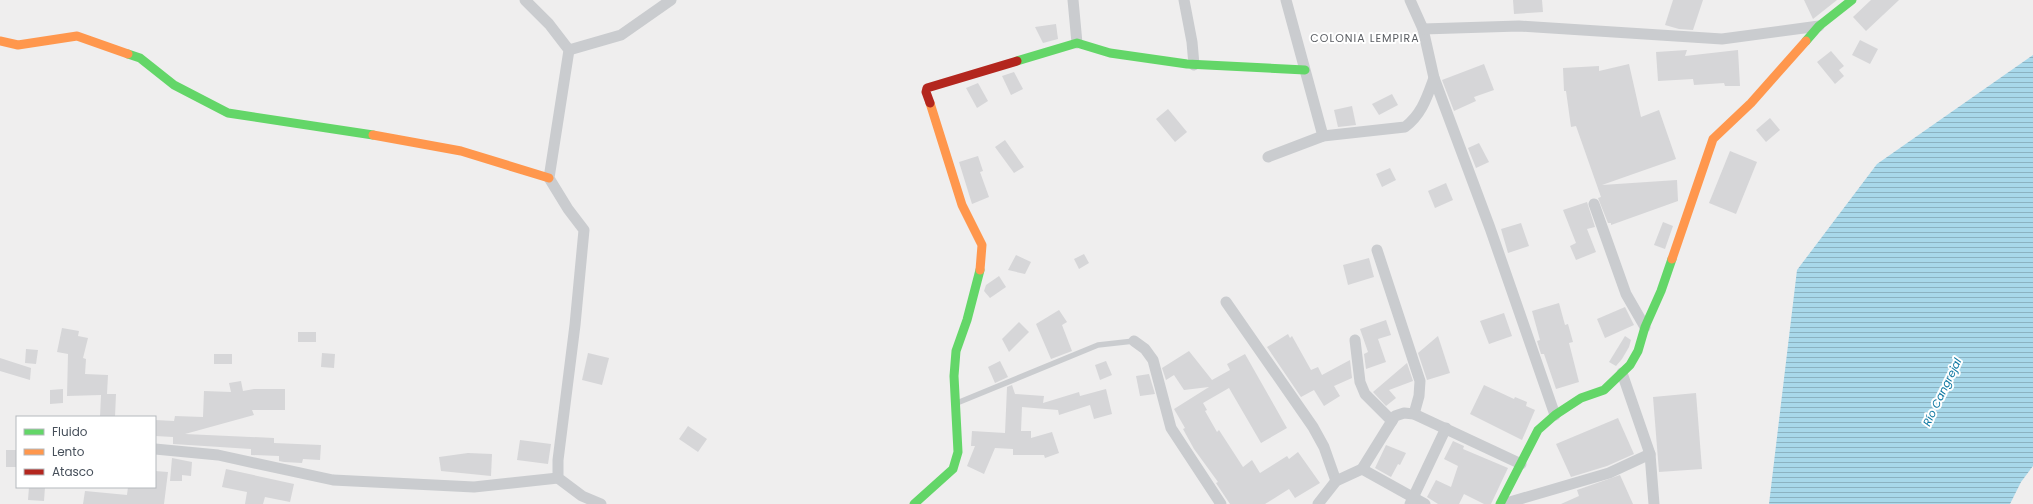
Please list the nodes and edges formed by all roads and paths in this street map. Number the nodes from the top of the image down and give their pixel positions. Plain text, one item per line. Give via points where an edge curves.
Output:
1 (525, 0) edge
2 (671, 0) edge
3 (1074, 0) edge
4 (1184, 0) edge
5 (1286, 0) edge
6 (1410, 0) edge
7 (1852, 0) edge
8 (1820, 26) junction
9 (1423, 29) junction
10 (0, 41) edge
11 (1077, 43) junction
12 (569, 50) junction
13 (1194, 65) junction
14 (1305, 70) junction
15 (1434, 78) junction
16 (1323, 136) junction
17 (1268, 157) dead end
18 (549, 178) junction
19 (1594, 204) dead end
20 (1376, 250) dead end
21 (1226, 302) dead end
22 (1645, 327) junction
23 (1355, 340) dead end
24 (1134, 341) joint
25 (1622, 374) junction
26 (955, 404) junction
27 (1414, 414) junction
28 (1555, 415) junction
29 (1392, 421) junction
30 (1446, 428) junction
31 (156, 448) edge
32 (1650, 454) junction
33 (1521, 464) junction
34 (1362, 469) junction
35 (558, 478) junction
36 (1336, 481) junction
37 (1411, 501) edge
38 (601, 504) edge
39 (914, 504) edge
40 (1221, 504) edge
41 (1318, 504) edge
42 (1425, 504) edge
43 (1501, 504) edge
44 (1654, 504) edge

1 - 12 street via 549,24
2 - 12 street via 621,35
3 - 11 street
4 - 13 street
5 - 14 street
6 - 9 street
7 - 8 street
8 - 9 street via 1722,39 1519,26
8 - 22 street via 1750,103 1713,139
9 - 15 street
10 - 18 street via 18,45 77,36 140,58 174,85 228,113 340,129 461,151
11 - 13 street via 1110,53
11 - 26 street via 931,86 926,92 962,205 982,245 980,269 968,320 956,351
12 - 18 street
13 - 14 street
14 - 16 street
15 - 16 street via 1424,106 1416,119 1405,128
15 - 28 street via 1490,228
16 - 17 street
18 - 35 street via 584,230
19 - 22 street via 1626,294
20 - 27 street via 1420,381
21 - 36 street via 1313,427 1324,447
22 - 25 street via 1638,351
23 - 29 street via 1360,382 1365,394
24 - 26 lane via 1098,345
24 - 40 street via 1153,360 1171,428
25 - 28 street via 1604,390 1581,398
25 - 32 street
26 - 39 street via 958,452 954,468
27 - 29 street via 1399,414
27 - 30 street
28 - 33 street via 1538,430
29 - 34 street
30 - 33 street
30 - 37 street
31 - 35 street via 218,455 334,480 474,487
32 - 43 street via 1608,473
32 - 44 street
33 - 43 street
34 - 36 street
34 - 37 street
35 - 38 street via 582,496
36 - 41 street
37 - 42 street

